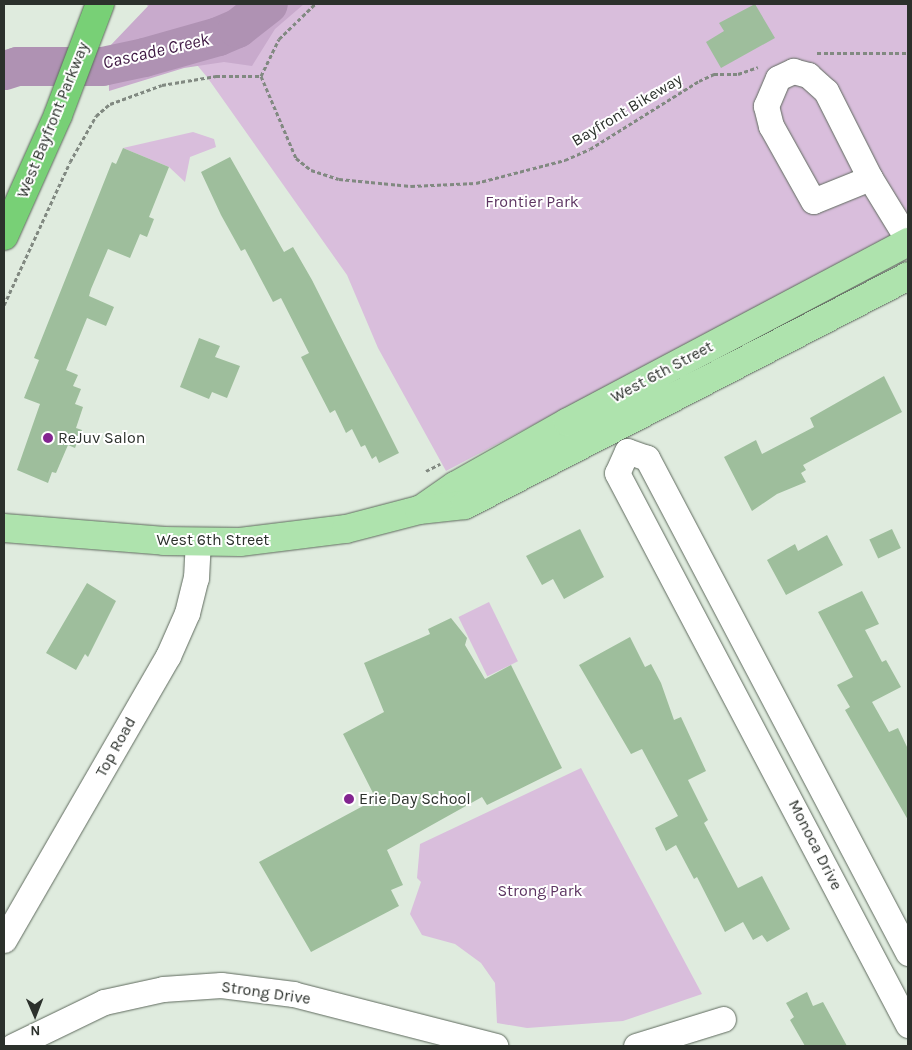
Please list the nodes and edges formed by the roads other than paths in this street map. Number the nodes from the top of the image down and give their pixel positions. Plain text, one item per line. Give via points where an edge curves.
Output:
1 (100, 4) edge
2 (870, 178) junction
3 (4, 236) edge
4 (908, 241) edge
5 (908, 276) edge
6 (605, 402) junction
7 (622, 440) junction
8 (420, 510) junction
9 (4, 528) edge
10 (198, 542) junction
11 (749, 651) junction
12 (722, 666) junction
13 (899, 913) edge
14 (860, 933) junction
15 (4, 940) edge
16 (908, 953) edge
17 (723, 1019) dead end
18 (908, 1025) edge
19 (13, 1046) edge
20 (494, 1046) edge
21 (636, 1046) edge

1 - 3 highway, West Bayfront Parkway via 58,115
2 - 2 street via 826,91 808,76 793,71 778,78 766,106 771,126 813,201
2 - 4 street
4 - 6 main road, West 6th Street
5 - 7 main road, West 6th Street
6 - 7 street
6 - 8 main road, West 6th Street via 455,486
7 - 8 main road, West 6th Street via 465,505
7 - 11 street, Monoca Drive via 647,458
7 - 12 street, Monoca Drive via 617,473
8 - 10 main road, West 6th Street via 346,529 301,536
9 - 10 main road, West 6th Street
10 - 15 street, Top Road via 196,578 188,613 168,656
11 - 12 street
11 - 13 street, Monoca Drive
12 - 14 street, Monoca Drive
13 - 14 street
13 - 16 street, Monoca Drive
14 - 18 street, Monoca Drive
17 - 21 street
19 - 20 street, Strong Drive via 104,1002 163,989 221,985 293,994

